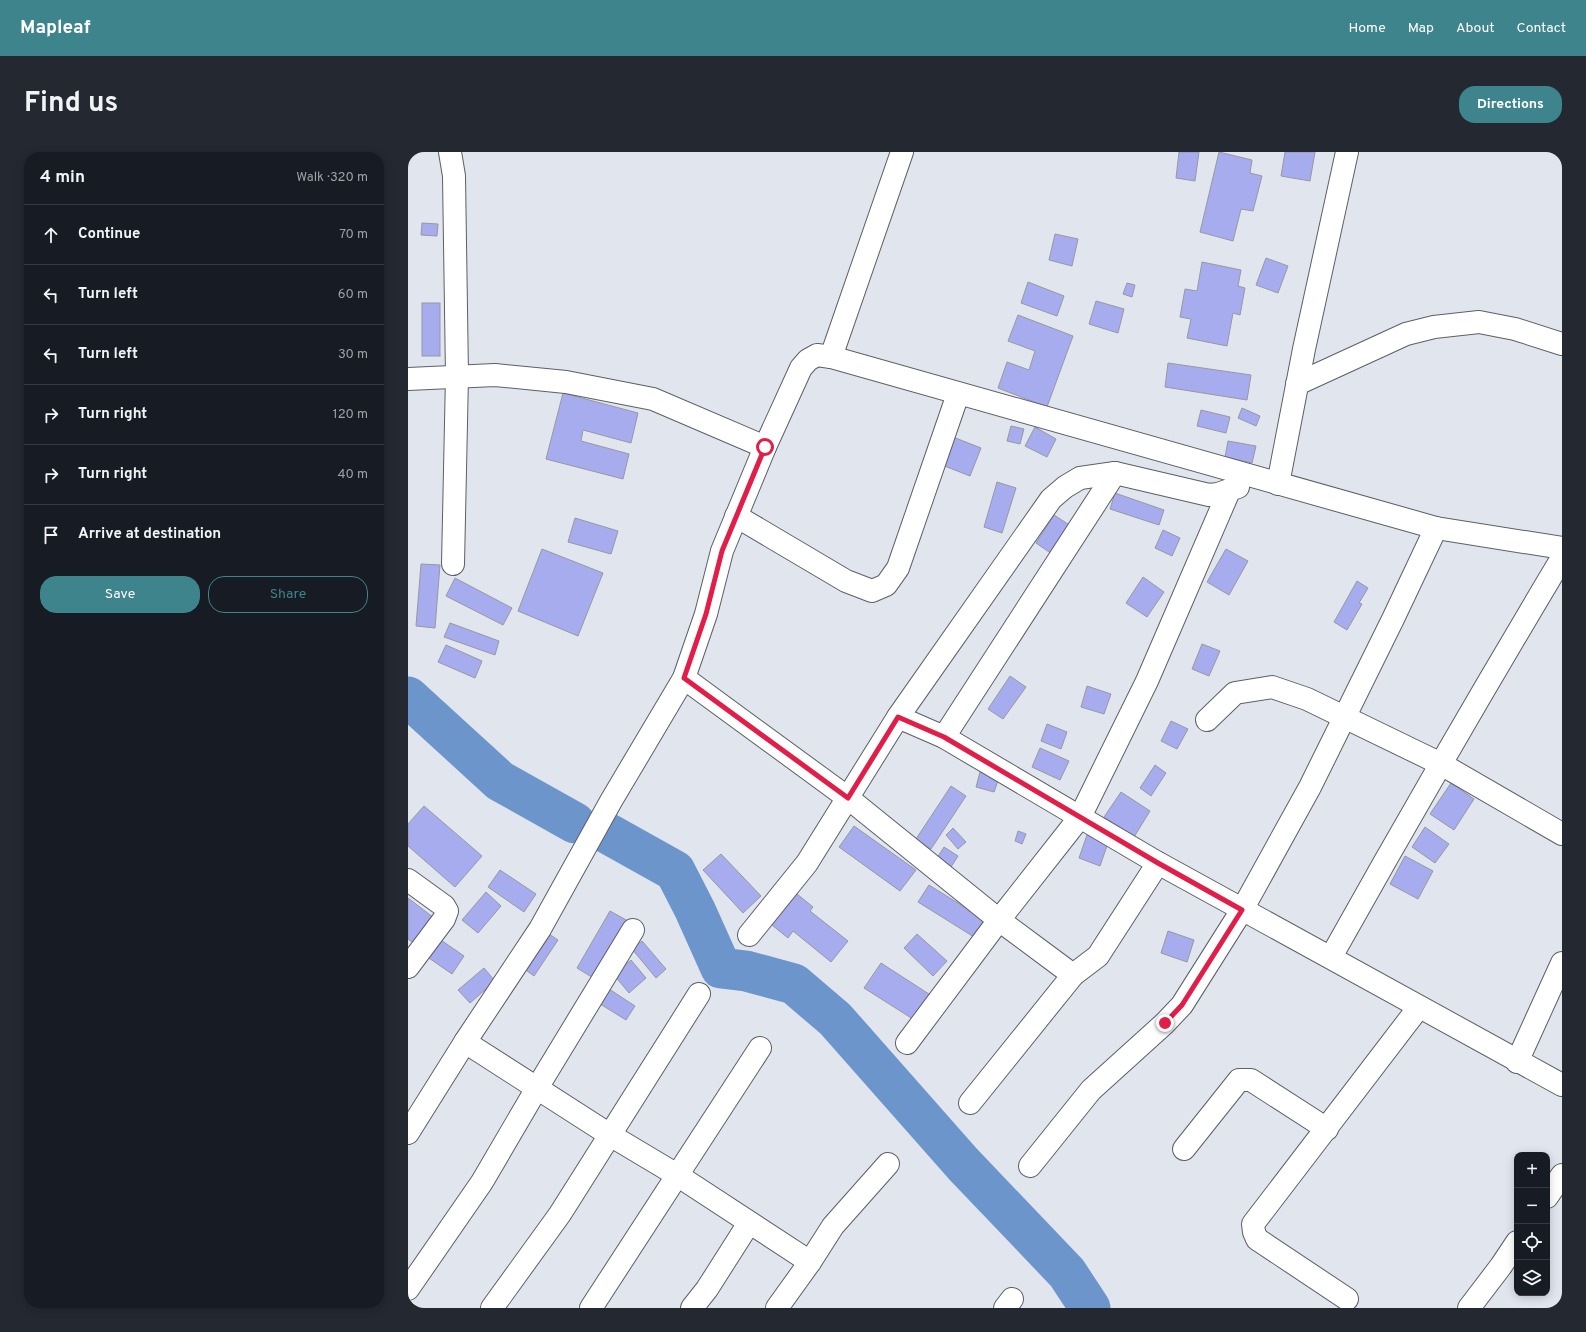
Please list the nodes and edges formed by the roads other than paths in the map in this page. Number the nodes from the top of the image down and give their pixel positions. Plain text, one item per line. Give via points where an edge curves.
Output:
1 (450, 152) edge
2 (902, 152) edge
3 (1347, 152) edge
4 (1562, 344) edge
5 (831, 357) junction
6 (457, 376) junction
7 (408, 379) edge
8 (1297, 384) junction
9 (958, 394) junction
10 (765, 447) junction
11 (1115, 473) junction
12 (1269, 481) junction
13 (1229, 491) junction
14 (736, 516) junction
15 (1436, 528) junction
16 (1562, 548) edge
17 (1562, 558) edge
18 (453, 564) dead end
19 (684, 678) junction
20 (898, 717) junction
21 (1344, 717) junction
22 (1207, 720) dead end
23 (944, 737) junction
24 (1441, 764) junction
25 (848, 798) junction
26 (1080, 817) junction
27 (1562, 834) edge
28 (1158, 863) junction
29 (408, 880) edge
30 (1242, 910) junction
31 (999, 920) junction
32 (633, 930) dead end
33 (749, 935) dead end
34 (1331, 957) junction
35 (1562, 963) edge
36 (408, 967) edge
37 (1073, 975) junction
38 (699, 994) dead end
39 (1419, 1007) junction
40 (465, 1042) junction
41 (907, 1043) dead end
42 (760, 1048) dead end
43 (1517, 1062) junction
44 (1562, 1086) edge
45 (537, 1088) junction
46 (970, 1103) dead end
47 (1327, 1129) junction
48 (408, 1133) edge
49 (610, 1134) junction
50 (1184, 1149) dead end
51 (888, 1164) dead end
52 (1030, 1166) dead end
53 (677, 1175) junction
54 (1562, 1175) edge
55 (1550, 1193) edge
56 (749, 1223) junction
57 (1514, 1246) edge
58 (810, 1262) junction
59 (408, 1289) edge
60 (1346, 1299) dead end
61 (492, 1308) edge
62 (591, 1308) edge
63 (692, 1308) edge
64 (777, 1308) edge
65 (1469, 1308) edge

1 - 6 street via 454,176
2 - 5 street
3 - 8 street
4 - 8 street via 1514,329 1479,322 1434,327 1406,334
5 - 9 street
5 - 10 street via 817,355 801,368
6 - 7 street
6 - 10 street via 495,374 566,382 653,399
6 - 18 street
8 - 12 street
9 - 12 street
9 - 14 street via 898,568 886,585 872,591 846,581
10 - 14 street
11 - 13 street via 1209,494
11 - 20 street via 1080,478 1065,486 1051,499
11 - 23 street
12 - 13 street
12 - 15 street
13 - 26 street via 1147,681
14 - 19 street via 722,551 706,614
15 - 16 street
15 - 21 street
17 - 24 street
19 - 25 street
19 - 40 street via 611,801 540,929
20 - 23 street
20 - 25 street
21 - 22 street via 1307,699 1272,687 1235,693
21 - 24 street
21 - 30 street via 1310,787
23 - 26 street
24 - 27 street
24 - 34 street
25 - 31 street
25 - 33 street via 807,863
26 - 28 street
26 - 31 street
28 - 30 street
28 - 37 street via 1098,956
29 - 36 street via 444,906 447,912
30 - 34 street
30 - 52 street via 1182,1005 1091,1090
31 - 37 street
31 - 41 street
32 - 45 street
34 - 39 street
35 - 43 street
37 - 46 street
38 - 49 street
39 - 43 street
39 - 47 street
40 - 45 street
40 - 48 street
42 - 53 street
43 - 44 street
45 - 49 street
45 - 59 street via 482,1182
47 - 50 street via 1251,1080 1239,1080
47 - 60 street via 1254,1224 1254,1232 1257,1239
49 - 53 street
49 - 61 street via 560,1214
51 - 58 street via 833,1226
53 - 56 street
53 - 62 street
54 - 55 street
56 - 58 street
56 - 63 street
57 - 65 street
58 - 64 street

